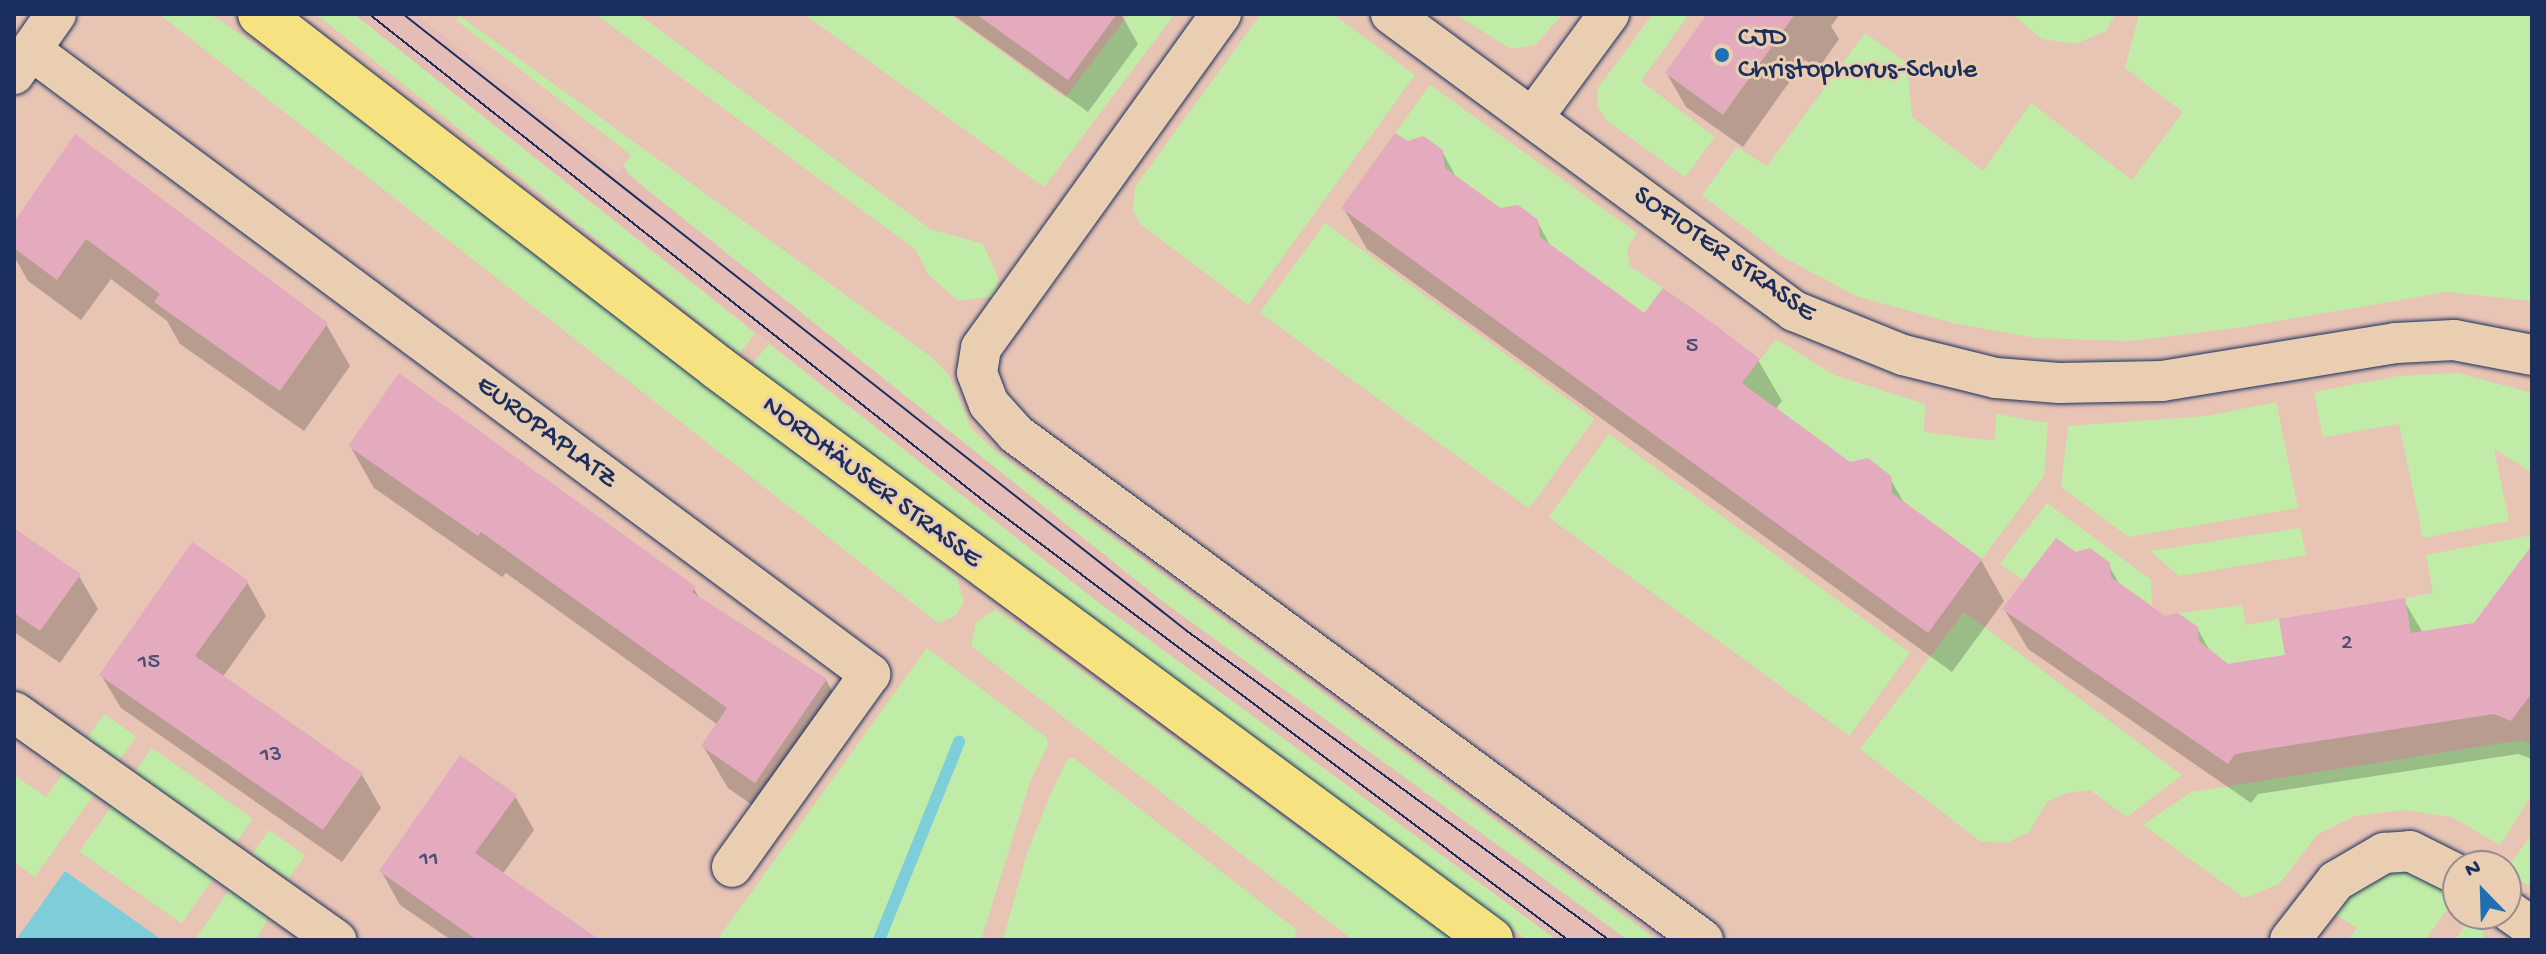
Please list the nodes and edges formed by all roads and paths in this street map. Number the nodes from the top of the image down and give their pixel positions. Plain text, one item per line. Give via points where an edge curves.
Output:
1 (56, 14) edge
2 (260, 14) edge
3 (1221, 14) edge
4 (1391, 14) edge
5 (1609, 14) edge
6 (22, 62) edge
7 (1534, 116) junction
8 (2532, 355) edge
9 (14, 712) edge
10 (732, 867) dead end
11 (2442, 867) edge
12 (2532, 929) edge
13 (336, 940) edge
14 (1491, 940) edge
15 (1703, 940) edge
16 (2290, 940) edge
17 (2526, 940) edge

1 - 6 street, EUROPAPLATZ
2 - 14 main road, NORDHÄUSER STRASSE via 717,367
3 - 15 street via 981,348 977,373 989,404 1028,443
4 - 7 street, SOFIOTER STRASSE
5 - 7 street
6 - 10 street, EUROPAPLATZ via 870,674
7 - 8 street, SOFIOTER STRASSE via 1794,311 1850,337 1949,368 1996,378 2103,383 2162,381 2396,343 2454,340
9 - 13 street
11 - 16 street via 2410,851 2384,853 2336,881
12 - 17 street

